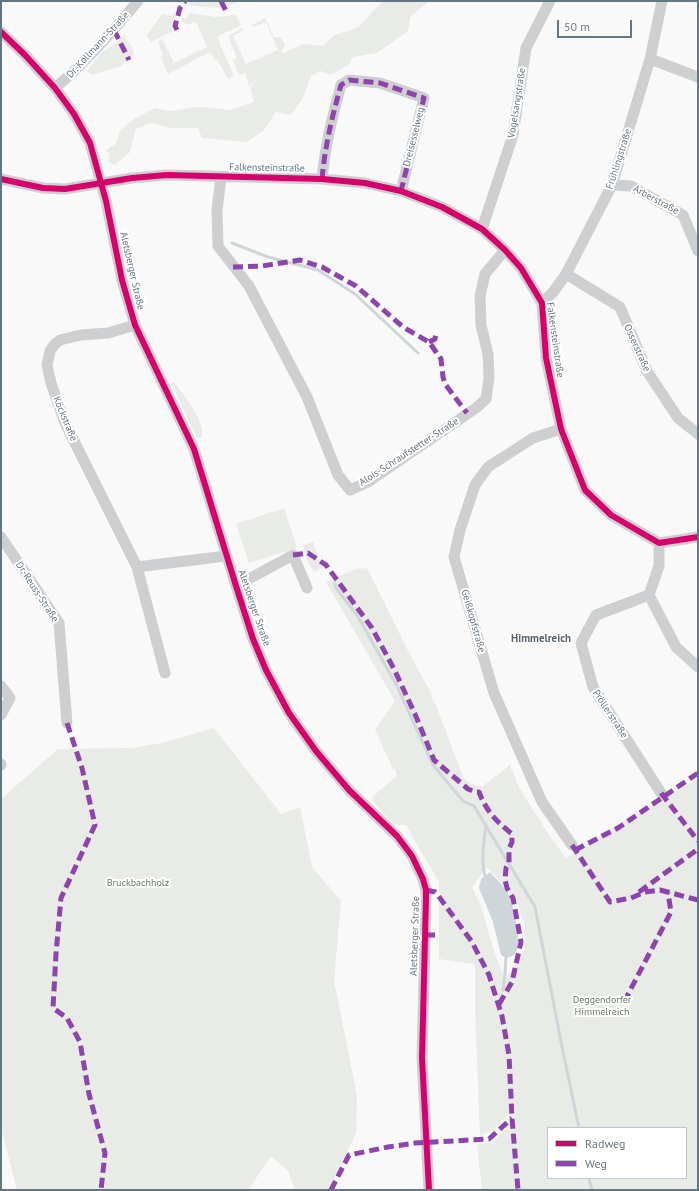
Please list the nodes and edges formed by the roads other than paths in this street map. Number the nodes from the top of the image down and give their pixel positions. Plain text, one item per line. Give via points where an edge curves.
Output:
1 (138, 1) edge
2 (550, 1) edge
3 (662, 1) edge
4 (1, 32) edge
5 (650, 59) junction
6 (698, 77) edge
7 (55, 88) junction
8 (221, 177) junction
9 (1, 179) edge
10 (322, 179) junction
11 (102, 183) junction
12 (612, 184) junction
13 (401, 191) junction
14 (482, 229) junction
15 (505, 250) junction
16 (698, 251) edge
17 (566, 274) junction
18 (542, 303) junction
19 (135, 325) junction
20 (561, 429) junction
21 (698, 434) edge
22 (1, 537) edge
23 (698, 537) edge
24 (659, 543) junction
25 (226, 556) junction
26 (137, 567) junction
27 (236, 586) junction
28 (307, 588) dead end
29 (649, 595) junction
30 (698, 667) edge
31 (165, 673) dead end
32 (1, 686) edge
33 (1, 715) edge
34 (67, 723) dead end
35 (661, 793) dead end
36 (572, 845) dead end
37 (429, 1190) edge

1 - 7 street, Dr.-Kollmann-Straße via 76,71
2 - 14 street, Vogelsangstraße via 526,48 513,135
3 - 5 street, Frühlingstraße
4 - 7 street, Aletsberger Straße
5 - 6 street
5 - 12 street, Frühlingstraße
7 - 11 street, Aletsberger Straße via 74,114 90,143
8 - 10 street, Falkensteinstraße
8 - 11 street, Falkensteinstraße via 167,174
8 - 15 street, Alois-Schraufstetter-Straße via 218,246 249,286 308,397 338,475 350,490 368,482 486,399 489,378 488,354 481,324 480,296 485,274
9 - 11 street, Falkensteinstraße via 43,188
10 - 13 street, Falkensteinstraße via 365,183
10 - 13 street, Dreisesselweg via 324,152 342,85 349,80 380,83 424,98
11 - 19 street, Aletsberger Straße via 122,280
12 - 16 street, Arberstraße via 631,186 683,215
12 - 17 street, Frühlingstraße
13 - 14 street, Falkensteinstraße via 442,207
14 - 15 street, Falkensteinstraße
15 - 18 street, Falkensteinstraße via 521,268
17 - 18 street, Frühlingstraße
17 - 21 street, Osserstraße via 620,307 647,371 678,418
18 - 20 street, Falkensteinstraße via 546,358
19 - 25 street, Aletsberger Straße via 194,449
19 - 26 street, Köckstraße via 108,333 81,334 60,340 50,351 47,365 65,423
20 - 24 street, Falkensteinstraße via 585,490 611,515
20 - 36 street, Geißkopfstraße via 533,438 488,468 475,485 454,557 494,693 542,802
22 - 34 street, Dr.-Reuss-Straße via 59,622
23 - 24 street
24 - 29 street via 659,566
25 - 26 street
25 - 27 street, Aletsberger Straße
26 - 31 street, Köckstraße
27 - 28 street via 293,555
27 - 37 street, Aletsberger Straße via 266,670 290,713 316,751 349,790 397,836 412,856 423,879 426,898 422,1058
29 - 30 street via 676,647
29 - 35 street, Pröllerstraße via 596,615 581,643 592,687
32 - 33 street via 10,698

